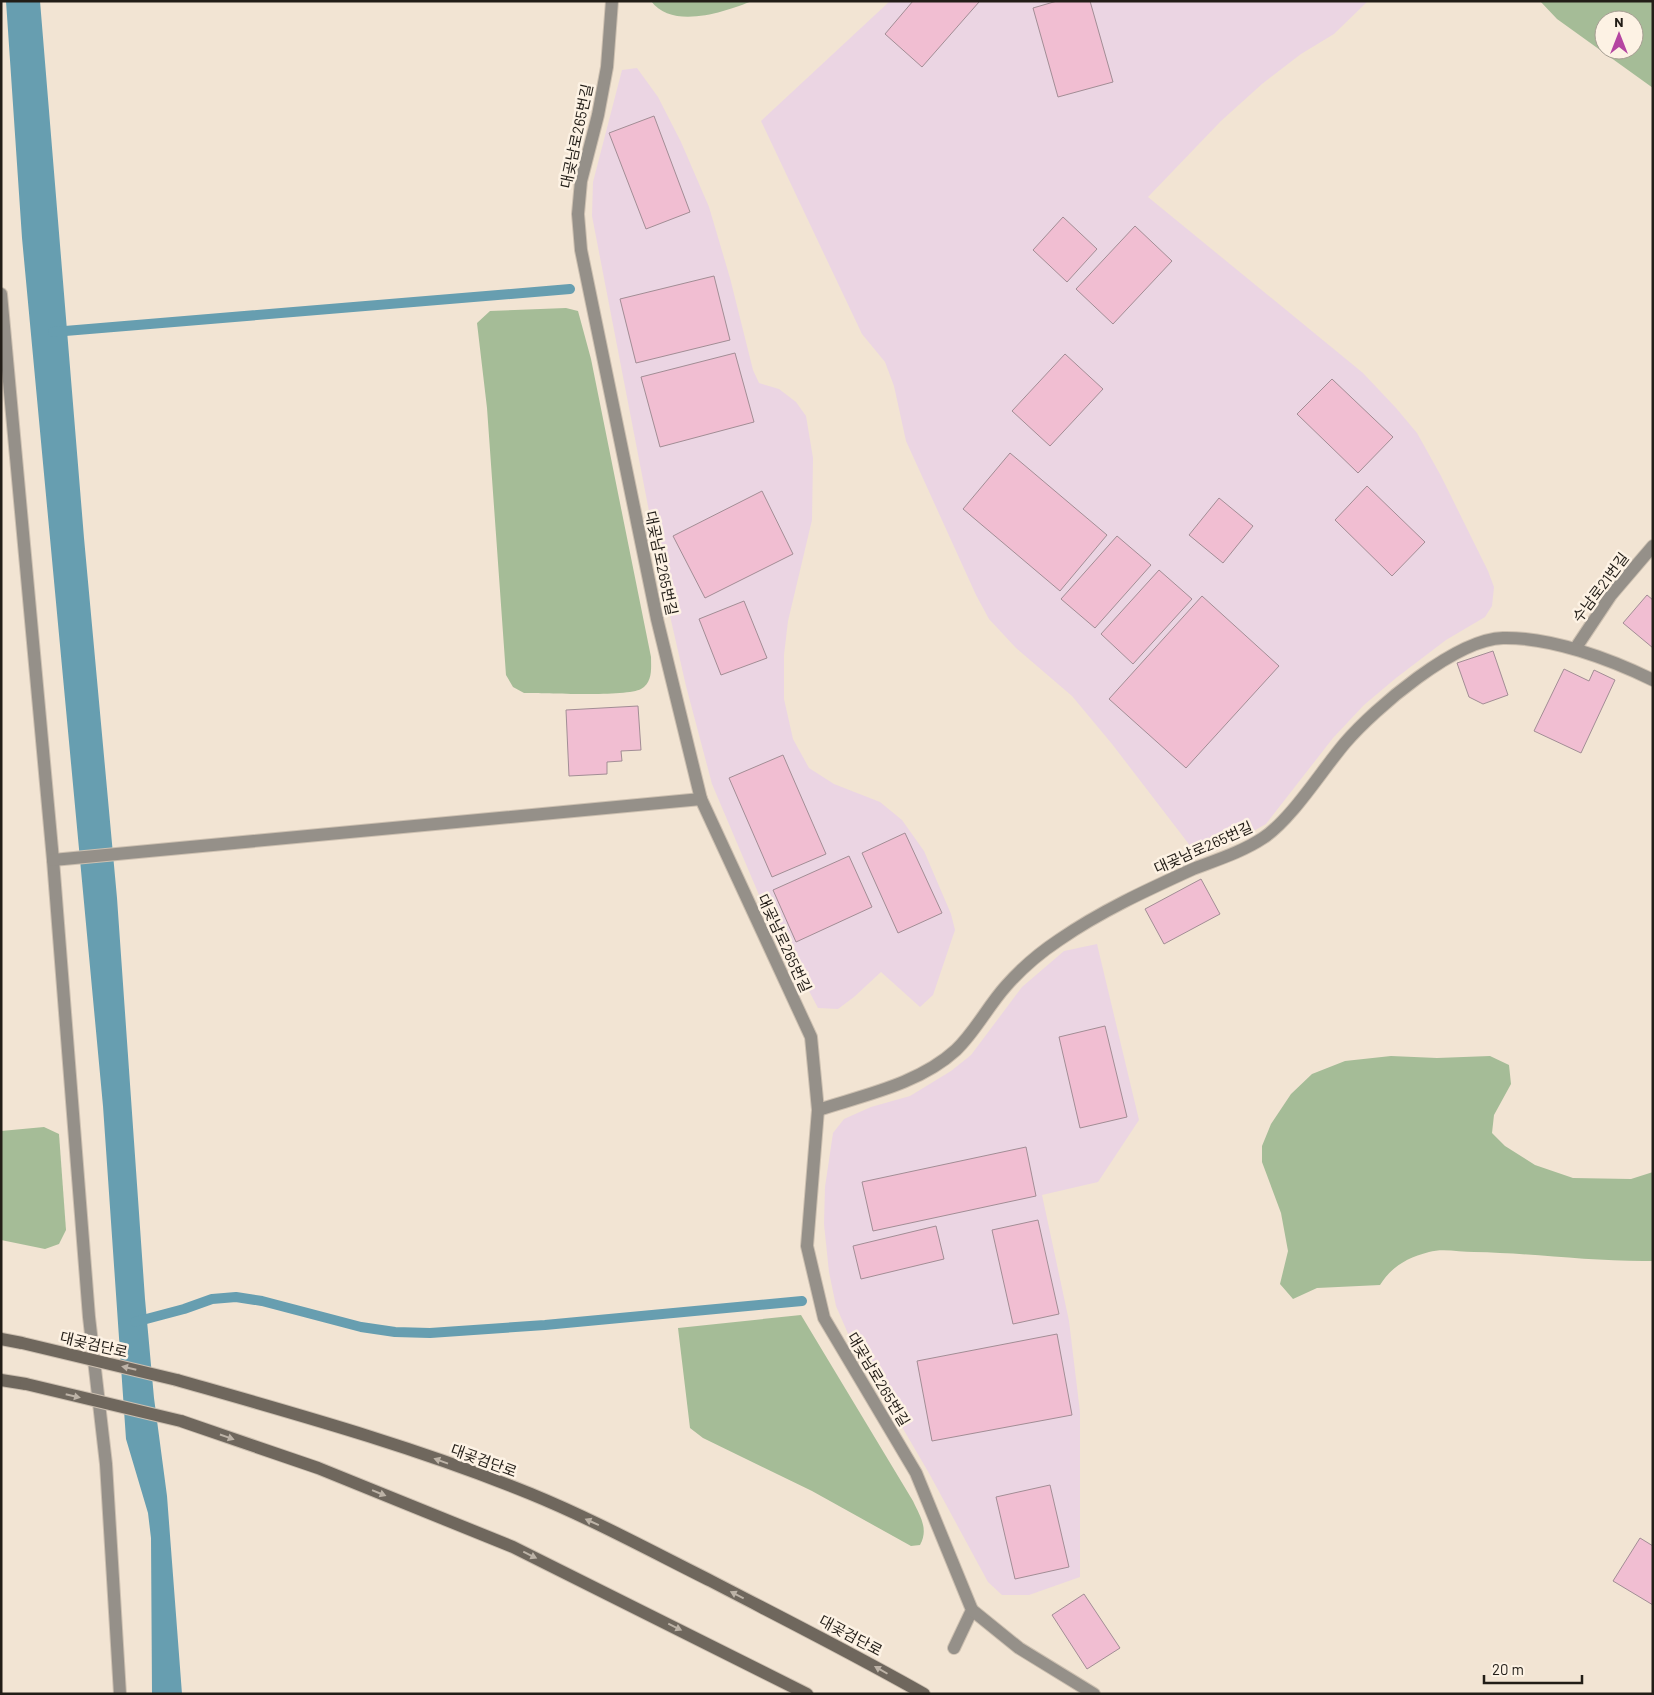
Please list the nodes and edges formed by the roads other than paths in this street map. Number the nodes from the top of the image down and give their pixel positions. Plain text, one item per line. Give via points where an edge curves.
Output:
1 (612, 1) edge
2 (1, 294) edge
3 (1653, 546) edge
4 (1575, 649) junction
5 (1653, 680) edge
6 (701, 799) junction
7 (53, 860) junction
8 (818, 1110) junction
9 (1, 1339) edge
10 (1, 1380) edge
11 (972, 1610) junction
12 (954, 1648) dead end
13 (120, 1694) edge
14 (807, 1694) edge
15 (924, 1694) edge
16 (1094, 1694) edge

1 - 6 lane, 대곶남로265번길 via 607,67 581,181 578,214 582,250 657,619
2 - 7 lane
3 - 4 lane, 수남로21번길 via 1611,595
4 - 5 lane, 대곶남로265번길 via 1630,668
4 - 8 lane, 대곶남로265번길 via 1501,638 1479,642 1456,652 1408,686 1366,722 1278,826 1264,838 1132,896 1058,940 1007,985 956,1050 918,1076
6 - 7 lane
6 - 8 lane, 대곶남로265번길 via 811,1037
7 - 13 lane via 89,1317 106,1464
8 - 11 lane, 대곶남로265번길 via 807,1246 824,1318 916,1473
15 -> 9 main road, 대곶검단로, bridge via 610,1530 531,1494 303,1416 177,1380
10 -> 14 main road, bridge via 181,1421 318,1468 513,1547
11 - 12 lane
11 - 16 lane via 1019,1648

